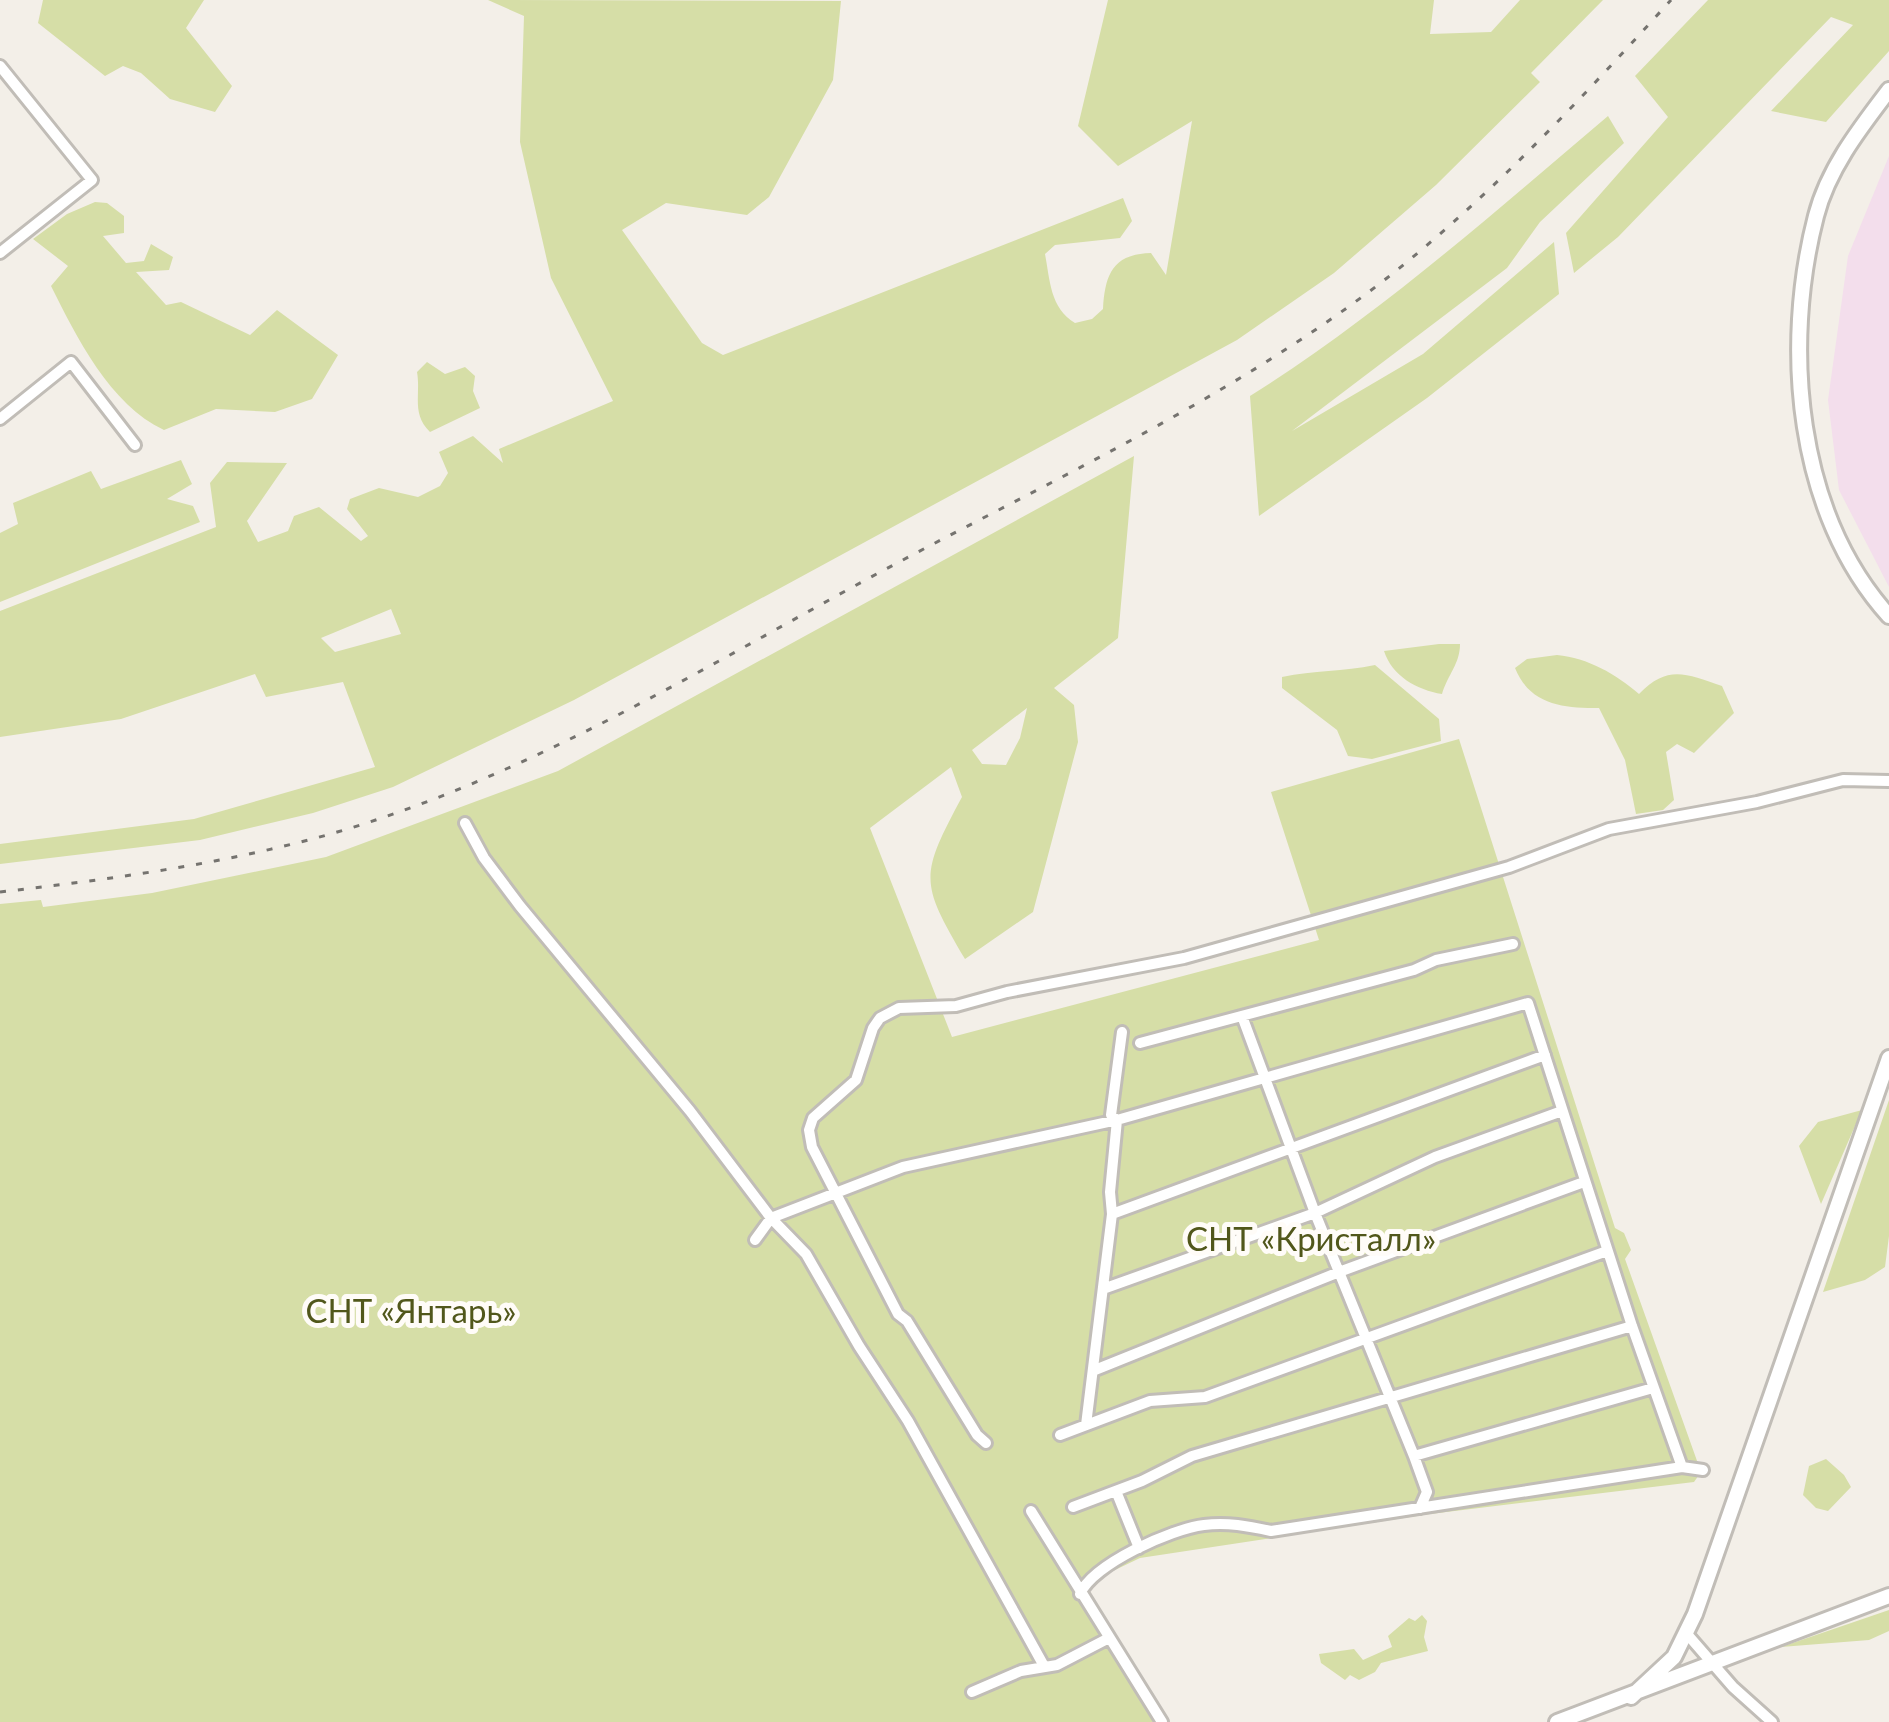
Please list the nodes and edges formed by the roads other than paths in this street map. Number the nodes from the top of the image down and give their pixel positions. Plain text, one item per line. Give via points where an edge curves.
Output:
1 (0, 66) edge
2 (1889, 91) edge
3 (0, 253) edge
4 (0, 419) edge
5 (135, 445) dead end
6 (1889, 616) edge
7 (1889, 781) edge
8 (465, 824) dead end
9 (1513, 944) dead end
10 (1242, 1016) junction
11 (1122, 1032) dead end
12 (1139, 1043) dead end
13 (1545, 1054) junction
14 (1889, 1058) edge
15 (1262, 1077) junction
16 (1562, 1111) junction
17 (1117, 1120) junction
18 (1289, 1148) junction
19 (1584, 1182) junction
20 (836, 1192) junction
21 (1315, 1213) junction
22 (1112, 1214) junction
23 (771, 1218) junction
24 (755, 1240) dead end
25 (1607, 1251) junction
26 (1339, 1272) junction
27 (1103, 1289) junction
28 (1631, 1326) junction
29 (1364, 1336) junction
30 (1095, 1370) junction
31 (1654, 1388) junction
32 (1389, 1397) junction
33 (1086, 1425) junction
34 (1060, 1435) dead end
35 (986, 1443) dead end
36 (1414, 1456) junction
37 (1682, 1467) junction
38 (1703, 1470) dead end
39 (1116, 1491) junction
40 (1073, 1507) dead end
41 (1420, 1508) junction
42 (1031, 1511) dead end
43 (1139, 1548) junction
44 (1080, 1594) junction
45 (1889, 1596) edge
46 (1687, 1634) junction
47 (1109, 1638) junction
48 (1711, 1664) junction
49 (1044, 1666) junction
50 (972, 1692) dead end
51 (1631, 1697) junction
52 (1162, 1722) edge
53 (1557, 1722) edge
54 (1772, 1722) edge

1 - 3 street via 92,180
2 - 6 main road via 1848,146 1816,213 1802,293 1800,392 1823,507
4 - 5 street via 71,362
7 - 20 street via 1843,780 1609,829 1509,867 1184,958 956,1006 899,1008 873,1028 856,1080 813,1118 812,1147
8 - 23 street via 520,906
9 - 10 street
10 - 12 street
10 - 15 street
11 - 17 street via 1111,1115
13 - 15 street via 1528,1004
13 - 16 street
13 - 18 street
14 - 46 main road
15 - 17 street
15 - 18 street
16 - 19 street
16 - 21 street
17 - 20 street via 903,1167
17 - 22 street
18 - 21 street
18 - 22 street
19 - 25 street
19 - 26 street
20 - 23 street
20 - 35 street via 898,1314
21 - 26 street
21 - 27 street
22 - 27 street
23 - 24 street
23 - 49 street via 806,1254 880,1374
25 - 28 street
25 - 29 street
26 - 29 street
26 - 30 street
27 - 30 street
28 - 31 street
28 - 32 street
29 - 32 street
29 - 33 street via 1205,1396 1150,1401
30 - 33 street
31 - 36 street
31 - 37 street
32 - 36 street
32 - 39 street via 1192,1456
33 - 34 street
36 - 41 street via 1427,1492
37 - 38 street
37 - 41 street
39 - 40 street
39 - 43 street
41 - 43 street via 1270,1531 1197,1525
42 - 44 street
43 - 44 street via 1090,1578
44 - 47 street
45 - 48 main road
46 - 48 street
46 - 51 main road via 1674,1658
47 - 49 street
47 - 52 street
48 - 51 main road
48 - 54 street
49 - 50 street
51 - 53 main road

